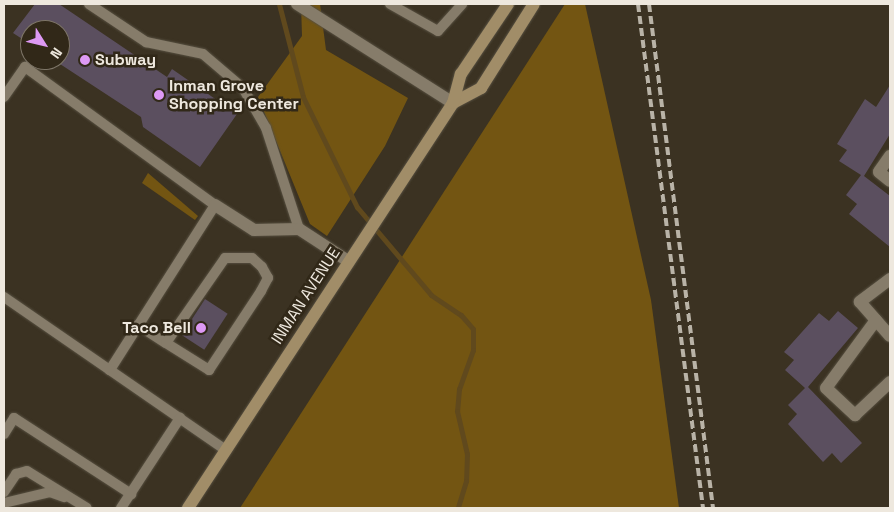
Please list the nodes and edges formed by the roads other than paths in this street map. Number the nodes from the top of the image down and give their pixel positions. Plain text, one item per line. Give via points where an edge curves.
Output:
1 (89, 4) edge
2 (297, 4) edge
3 (390, 4) edge
4 (462, 4) edge
5 (508, 4) edge
6 (534, 4) edge
7 (4, 97) edge
8 (453, 103) junction
9 (890, 156) edge
10 (890, 181) edge
11 (215, 205) junction
12 (299, 229) junction
13 (348, 261) junction
14 (890, 279) edge
15 (4, 297) edge
16 (876, 320) junction
17 (138, 326) junction
18 (890, 336) edge
19 (166, 343) junction
20 (110, 370) junction
21 (890, 382) edge
22 (180, 418) junction
23 (4, 434) edge
24 (226, 450) junction
25 (4, 492) edge
26 (131, 494) junction
27 (4, 503) edge
28 (84, 506) edge
29 (121, 508) edge
30 (188, 508) edge

1 - 12 lane via 146,42 203,54 243,88 266,128
2 - 8 street
3 - 4 lane via 438,31
5 - 8 main road, INMAN AVENUE via 461,74
6 - 8 main road, INMAN AVENUE via 481,88
7 - 11 lane via 25,67
8 - 13 main road, INMAN AVENUE
9 - 10 street via 879,172
11 - 12 street via 254,230
11 - 17 lane
12 - 13 street
13 - 24 main road, INMAN AVENUE
14 - 16 street via 860,302
15 - 20 lane
16 - 18 street
16 - 21 street via 826,388 855,415
17 - 19 lane
17 - 20 lane
19 - 19 lane via 209,370 268,278 262,267 252,258 225,258
20 - 22 lane
22 - 24 lane
22 - 26 lane
23 - 26 lane via 14,418
24 - 30 main road, INMAN AVENUE
25 - 28 lane via 16,474 27,471
26 - 29 lane
27 - 28 lane via 50,492

